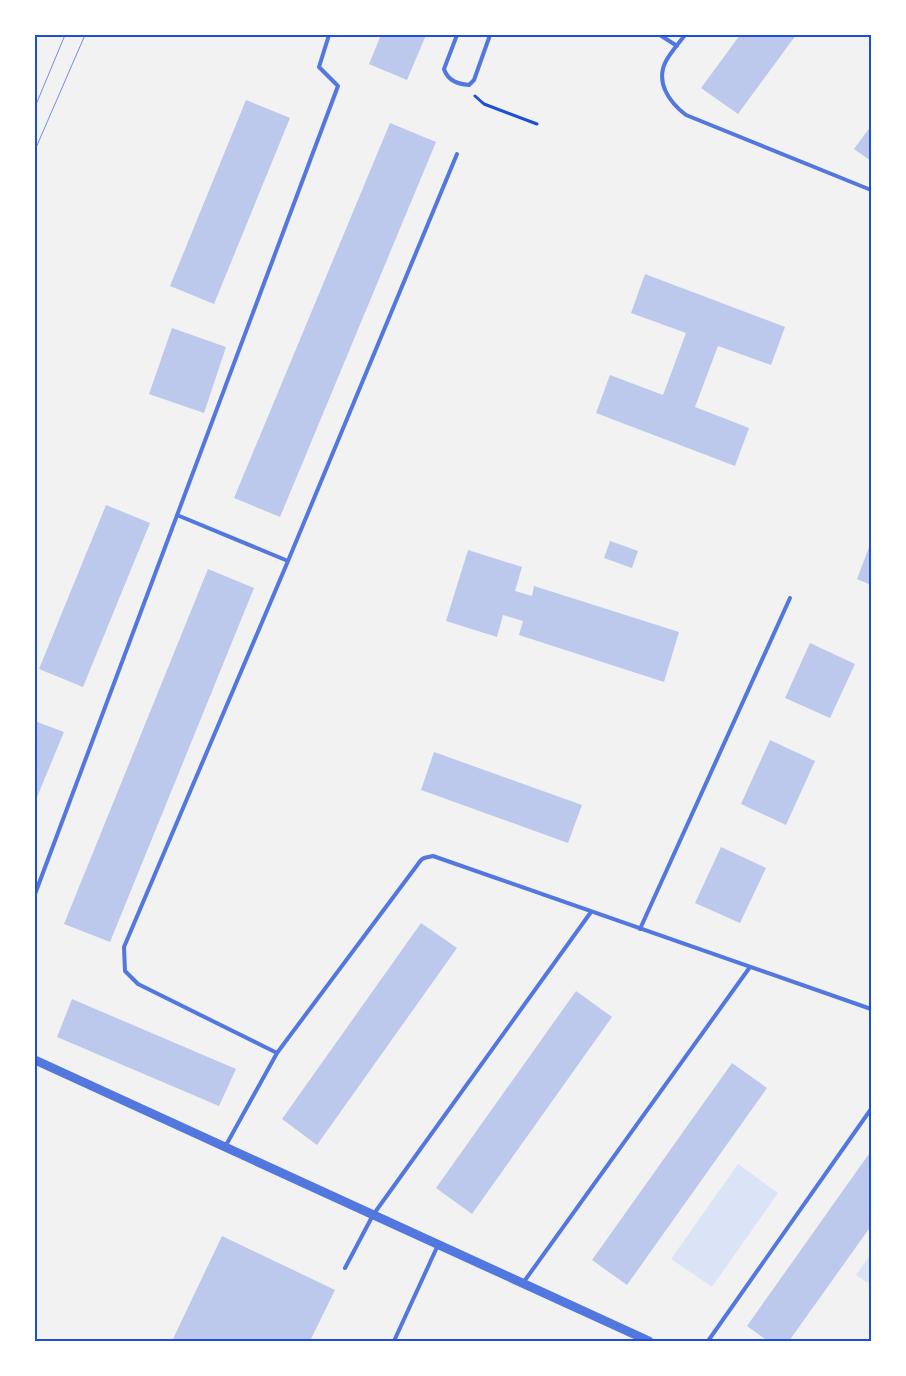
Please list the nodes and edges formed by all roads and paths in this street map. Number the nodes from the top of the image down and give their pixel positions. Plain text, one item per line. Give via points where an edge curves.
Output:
1 (329, 35) edge
2 (457, 35) edge
3 (490, 35) edge
4 (660, 35) edge
5 (685, 35) edge
6 (677, 46) junction
7 (469, 84) junction
8 (537, 124) dead end
9 (456, 154) dead end
10 (871, 190) edge
11 (177, 516) junction
12 (288, 561) junction
13 (790, 598) dead end
14 (35, 894) edge
15 (592, 912) junction
16 (640, 929) junction
17 (750, 967) junction
18 (871, 1009) edge
19 (277, 1053) junction
20 (35, 1060) edge
21 (871, 1109) edge
22 (225, 1147) junction
23 (373, 1215) junction
24 (438, 1245) junction
25 (345, 1268) dead end
26 (523, 1283) junction
27 (394, 1341) edge
28 (649, 1341) edge
29 (708, 1341) edge

1 - 11 lane via 319,67 338,86
2 - 7 lane via 444,69 450,80
3 - 7 lane via 474,80
4 - 6 lane
5 - 6 lane
6 - 10 lane via 662,72 663,86 670,101 686,115
7 - 8 path via 484,104
9 - 12 lane
11 - 12 lane
11 - 14 lane
12 - 19 lane via 124,947 125,971 138,984
13 - 16 lane
15 - 16 lane
15 - 19 lane via 433,856 424,858
15 - 23 lane
16 - 17 lane
17 - 18 lane
17 - 26 lane
19 - 22 lane
20 - 22 street
21 - 29 lane
22 - 23 street
23 - 24 street
23 - 25 lane
24 - 26 street
24 - 27 lane
26 - 28 street

